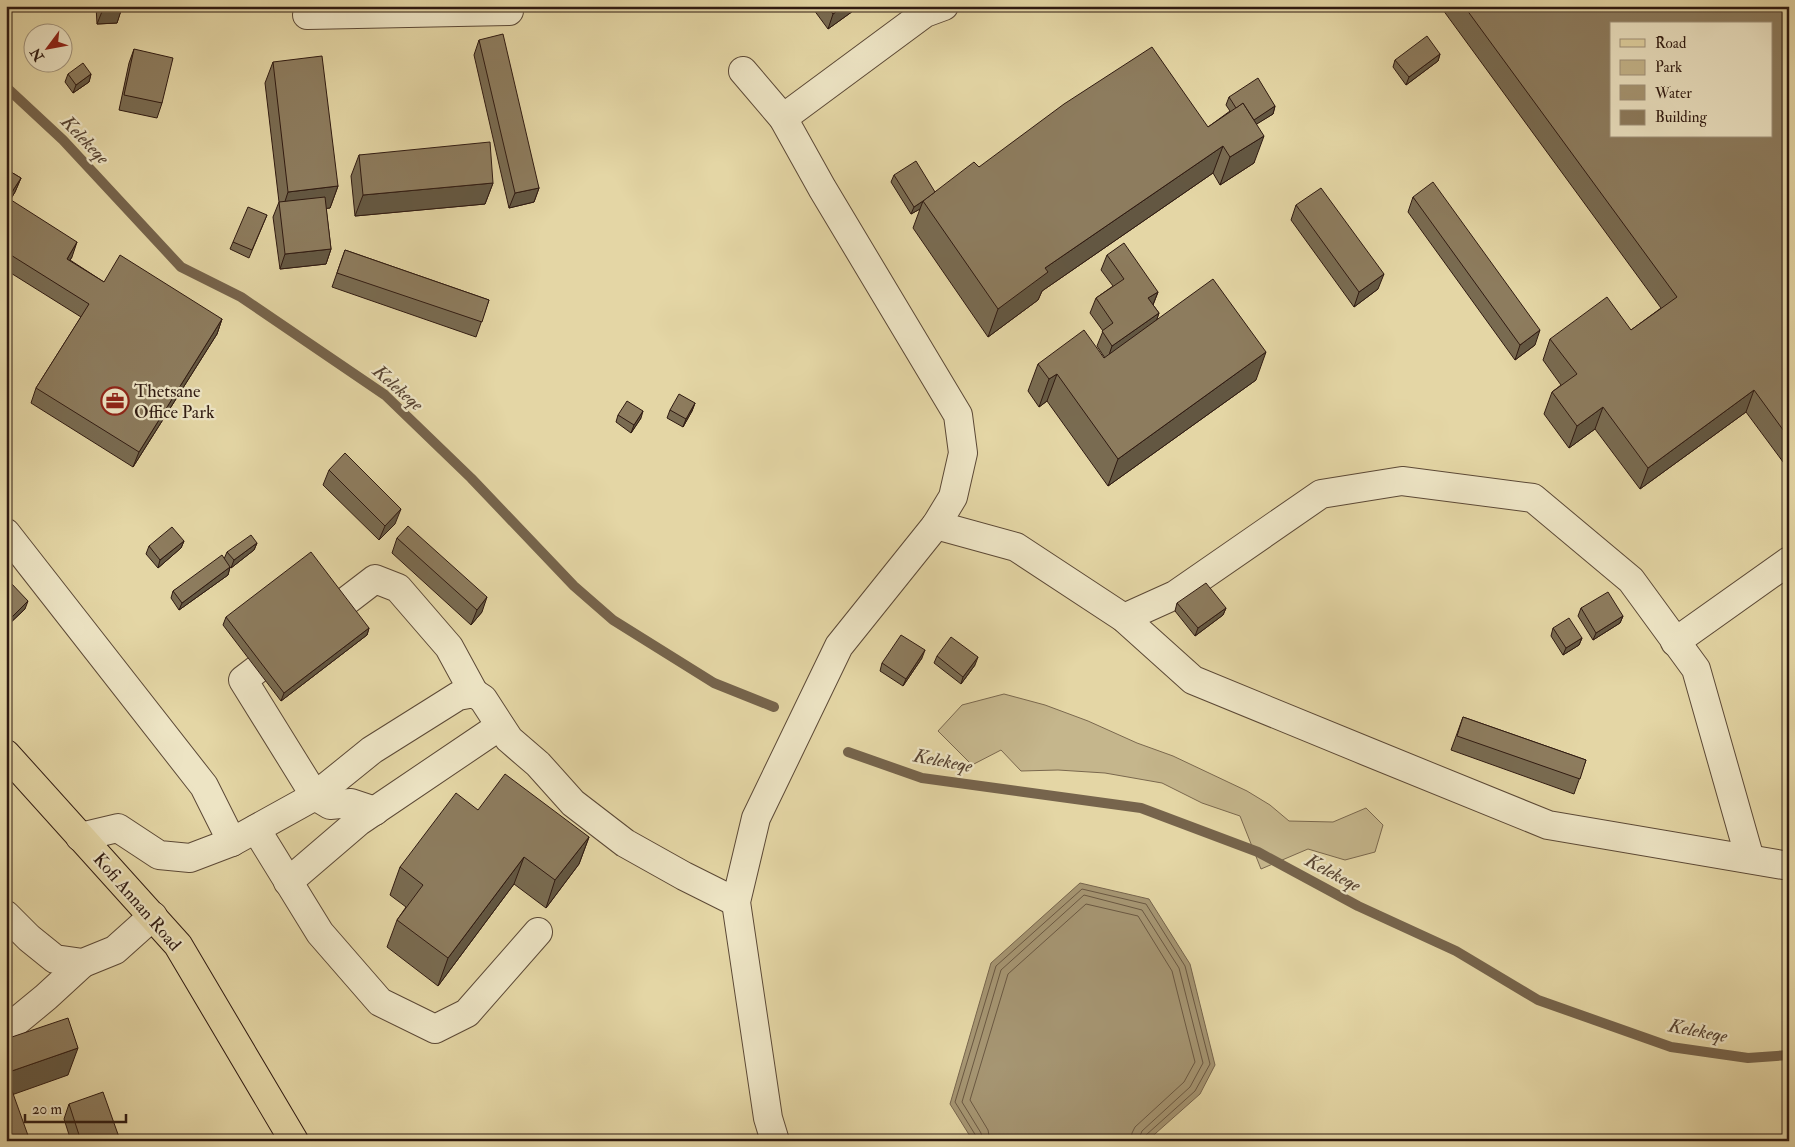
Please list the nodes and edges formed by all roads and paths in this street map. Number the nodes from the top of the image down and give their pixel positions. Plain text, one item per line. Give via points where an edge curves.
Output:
1 (509, 9) edge
2 (931, 9) edge
3 (307, 15) dead end
4 (743, 71) dead end
5 (783, 118) junction
6 (936, 525) junction
7 (6, 533) edge
8 (1789, 561) edge
9 (1124, 618) junction
10 (1675, 642) junction
11 (474, 692) junction
12 (500, 726) junction
13 (6, 754) edge
14 (315, 796) junction
15 (375, 811) junction
16 (256, 830) junction
17 (80, 837) junction
18 (232, 842) junction
19 (1750, 859) junction
20 (1789, 866) edge
21 (288, 882) junction
22 (736, 902) junction
23 (6, 915) edge
24 (153, 916) junction
25 (538, 932) dead end
26 (83, 963) junction
27 (6, 1030) edge
28 (294, 1141) edge
29 (775, 1141) edge

1 - 3 street
2 - 5 street
4 - 5 street
5 - 6 street via 958,415 963,453 953,496
6 - 9 street via 1016,547
6 - 22 street via 839,646 756,818
7 - 18 street via 204,786
8 - 10 street
9 - 10 street via 1174,594 1321,494 1402,481 1533,498 1631,580
9 - 19 street via 1193,680 1548,824
10 - 19 street via 1696,670
11 - 12 street via 483,699
11 - 14 street via 458,696 372,750
11 - 14 street via 449,647 398,588 375,579 243,680
12 - 15 street
12 - 22 street via 509,739 538,764 573,802 625,843
13 - 17 main road, Kofi Annan Road
14 - 15 street via 330,805 351,803
14 - 16 street
15 - 21 street
16 - 18 street
16 - 21 street
17 - 18 street via 118,828 159,855 190,858
17 - 24 main road, Kofi Annan Road
19 - 20 street
21 - 25 street via 320,933 380,1002 435,1029 467,1014
22 - 29 street via 768,1118
23 - 26 street via 55,959
24 - 26 street via 114,950
24 - 28 main road, Kofi Annan Road via 178,945
26 - 27 street

